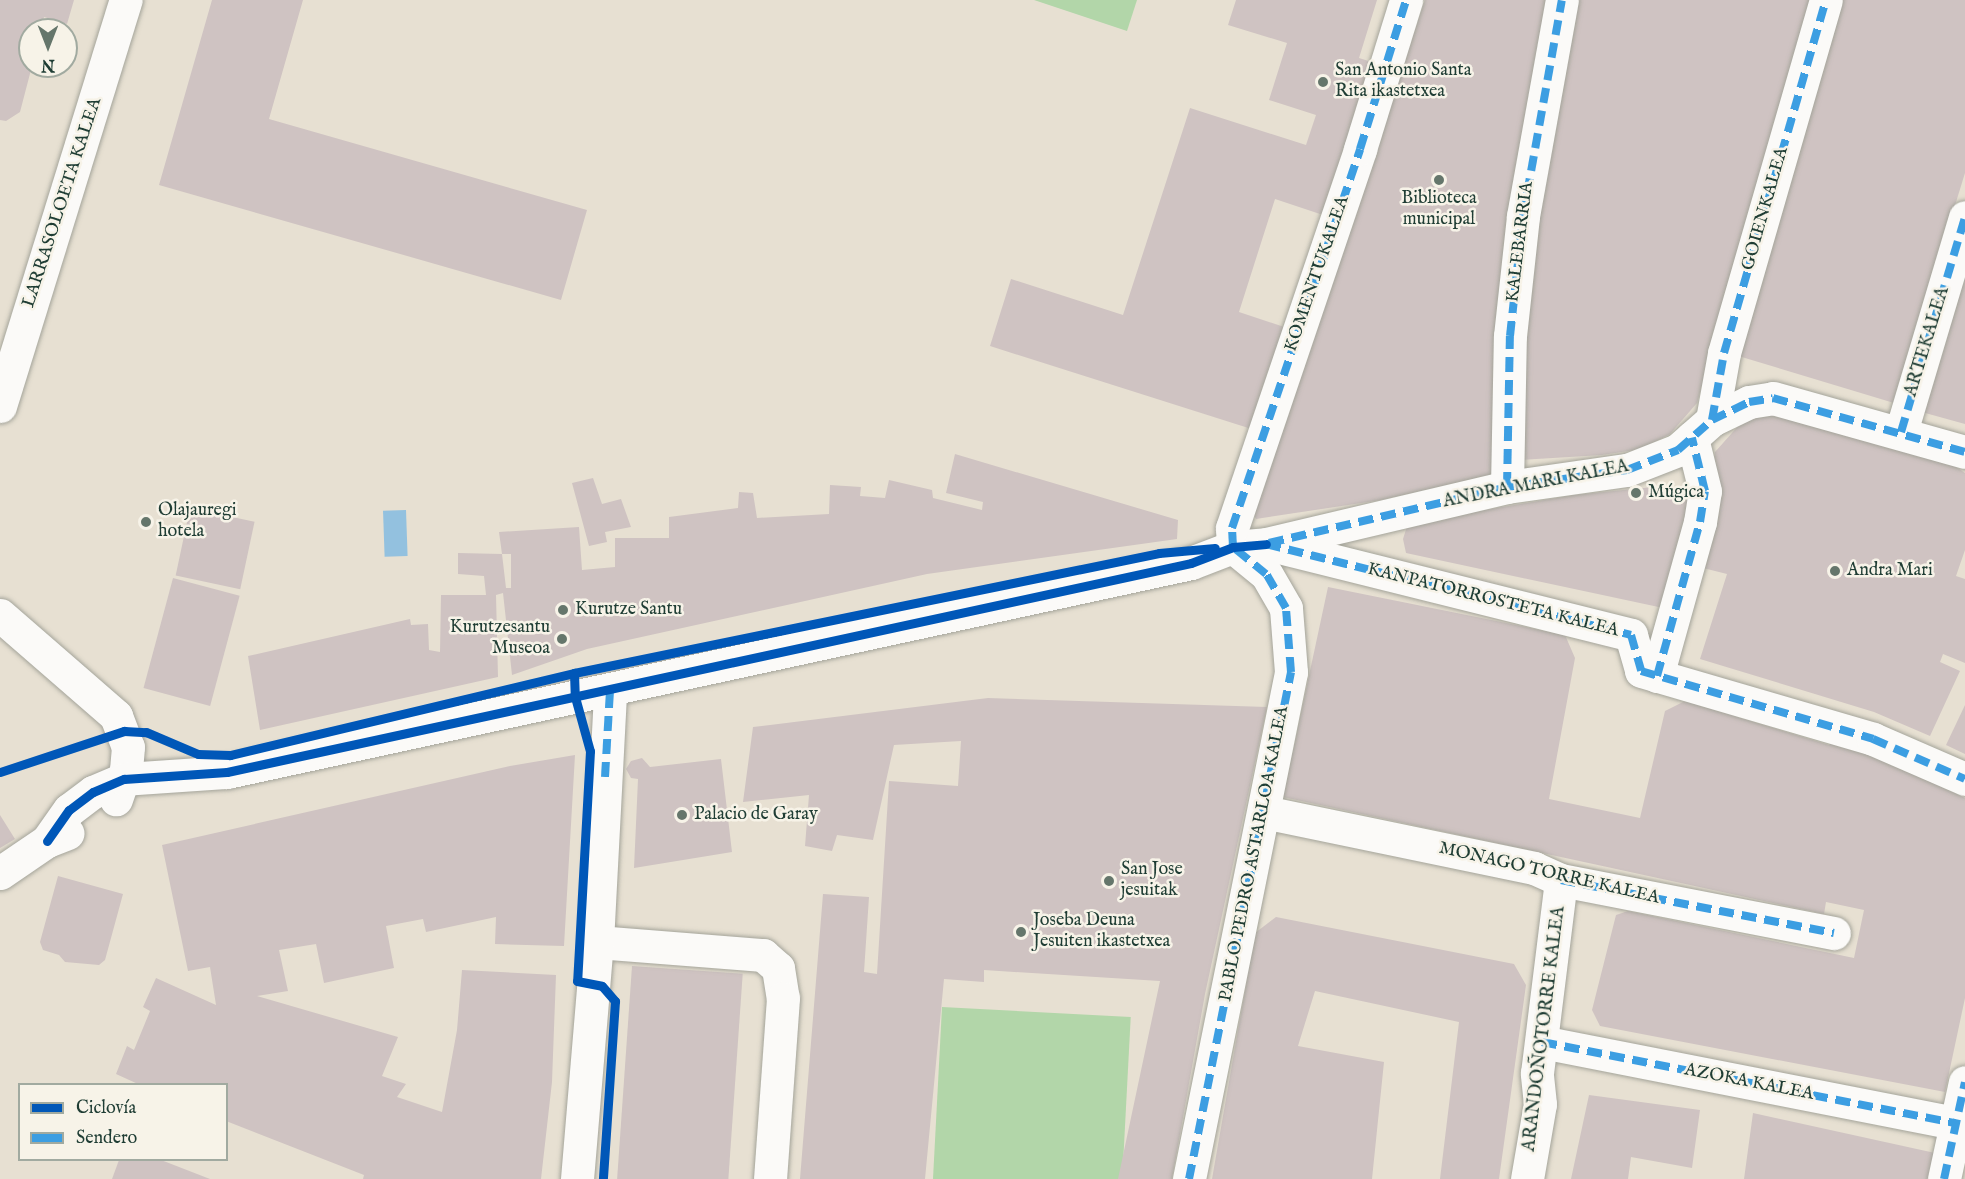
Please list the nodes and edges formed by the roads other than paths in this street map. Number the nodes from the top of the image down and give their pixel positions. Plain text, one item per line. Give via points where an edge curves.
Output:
1 (126, 0) edge
2 (1406, 0) edge
3 (1562, 0) edge
4 (1826, 0) edge
5 (1965, 217) edge
6 (0, 406) edge
7 (1702, 429) junction
8 (1901, 432) junction
9 (1965, 452) edge
10 (1507, 487) junction
11 (1266, 544) junction
12 (1233, 547) junction
13 (0, 615) edge
14 (1657, 676) junction
15 (610, 691) junction
16 (127, 741) junction
17 (203, 773) junction
18 (124, 778) junction
19 (1965, 779) edge
20 (1264, 812) junction
21 (0, 873) edge
22 (1561, 880) junction
23 (1834, 933) dead end
24 (597, 942) junction
25 (1542, 1042) junction
26 (1965, 1082) edge
27 (1955, 1123) junction
28 (577, 1179) edge
29 (770, 1179) edge
30 (1189, 1179) edge
31 (1527, 1179) edge
32 (1944, 1179) edge

1 - 6 street, LARRASOLOETA KALEA
2 - 12 street, KOMENTUKALEA via 1232,528
3 - 10 street, KALEBARRIA via 1523,216 1510,336
4 - 7 street, GOIENKALEA
5 - 8 street, ARTEKALEA
7 - 8 street, ANDRA MARI KALEA via 1749,402 1773,398
7 - 10 street, ANDRA MARI KALEA via 1678,450 1627,470
7 - 14 street via 1705,491 1700,522
8 - 9 street, ANDRA MARI KALEA
10 - 11 street, ANDRA MARI KALEA
11 - 12 street
11 - 14 street, KANPATORROSTETA KALEA via 1631,635 1641,671
12 - 15 street via 1191,563
12 - 20 street, PABLO PEDRO ASTARLOA KALEA via 1266,574 1286,608 1291,641 1291,672
13 - 16 street via 116,716
14 - 19 street, KANPATORROSTETA KALEA via 1872,739
15 - 17 street via 226,772
15 - 24 street
16 - 17 street via 156,757
16 - 18 street
17 - 18 street
18 - 21 street via 93,792 69,810 47,841
20 - 22 street, MONAGO TORRE KALEA via 1534,868
20 - 30 street, PABLO PEDRO ASTARLOA KALEA
22 - 23 street, MONAGO TORRE KALEA
22 - 25 street, ARANDOÑOTORRE KALEA
24 - 28 street
24 - 29 street via 763,955 778,968 783,999
25 - 27 street, AZOKA KALEA
25 - 31 street, ARANDOÑOTORRE KALEA via 1540,1104
26 - 27 street
27 - 32 street

